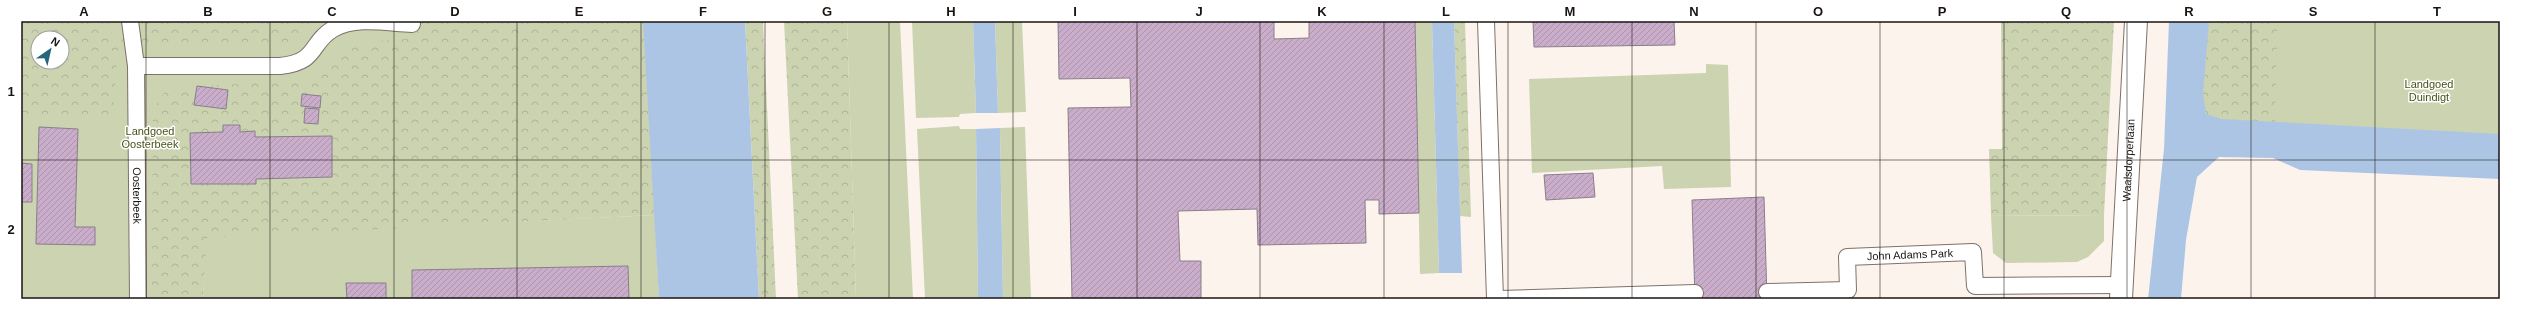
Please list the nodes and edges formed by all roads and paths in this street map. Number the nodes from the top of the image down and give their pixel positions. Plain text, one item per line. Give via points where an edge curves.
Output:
1 (130, 21) edge
2 (1486, 21) edge
3 (2136, 21) edge
4 (412, 24) dead end
5 (136, 66) junction
6 (1767, 292) dead end
7 (1975, 292) edge
8 (2122, 292) edge
9 (1695, 293) dead end
10 (1848, 294) edge
11 (138, 299) edge
12 (1495, 299) edge
13 (1499, 299) edge

1 - 5 lane, Oosterbeek
2 - 12 lane
3 - 8 street, Waalsdorperlaan
4 - 5 lane via 352,22 332,29 312,53 297,64
5 - 11 lane, Oosterbeek
6 - 10 lane, John Adams Park
7 - 8 lane, John Adams Park
7 - 10 lane, John Adams Park via 1973,252 1847,257
9 - 13 lane

